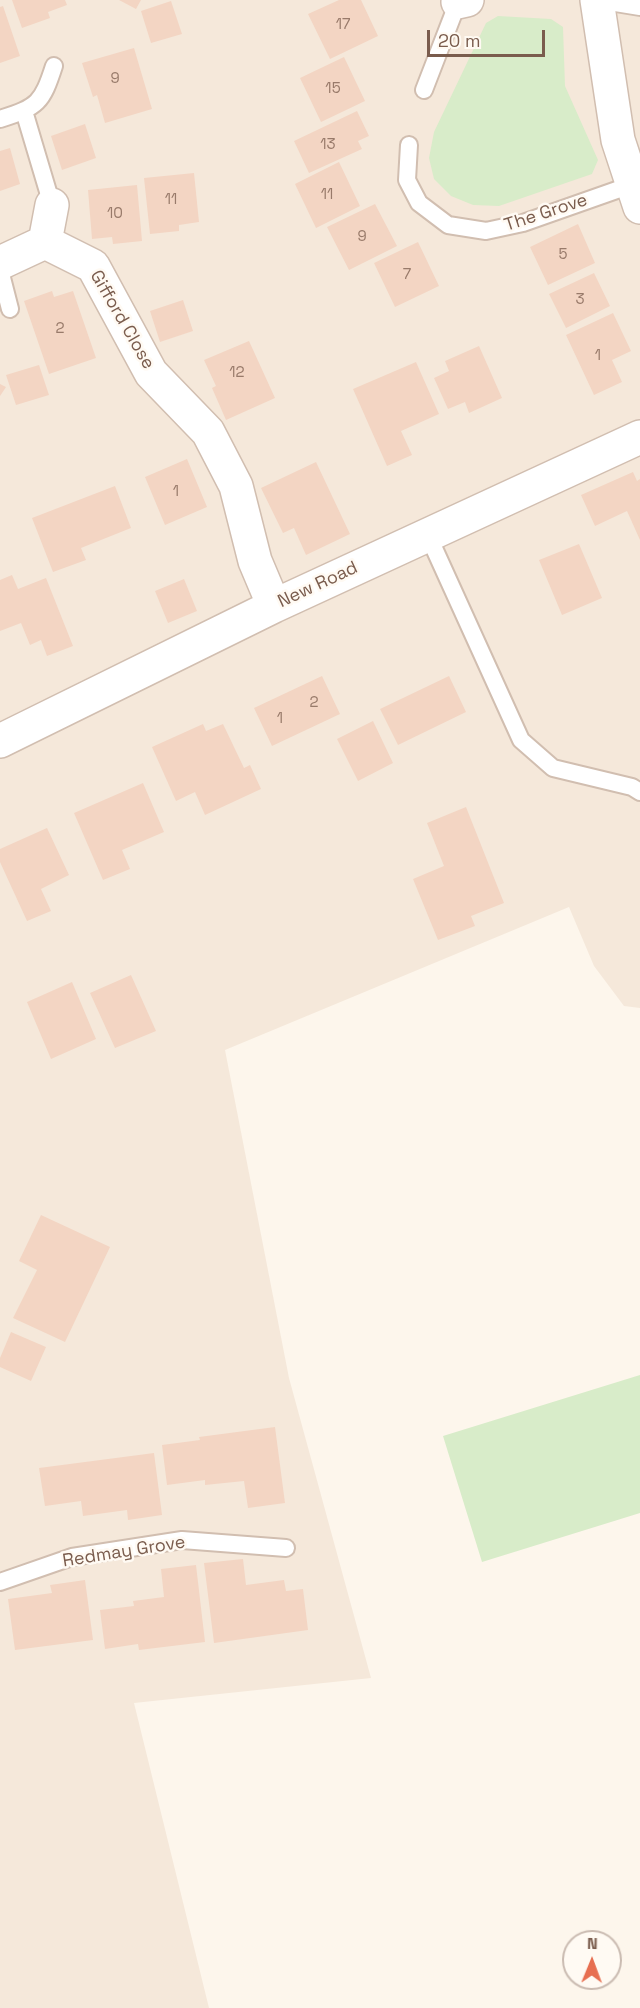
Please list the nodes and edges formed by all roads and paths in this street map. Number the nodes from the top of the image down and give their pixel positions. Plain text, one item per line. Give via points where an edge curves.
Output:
1 (597, 0) edge
2 (461, 1) edge
3 (640, 7) edge
4 (54, 66) dead end
5 (424, 90) dead end
6 (24, 111) junction
7 (0, 120) edge
8 (409, 145) dead end
9 (636, 196) edge
10 (52, 205) joint
11 (45, 242) junction
12 (0, 263) edge
13 (0, 270) edge
14 (10, 309) dead end
15 (640, 437) edge
16 (428, 534) junction
17 (274, 606) junction
18 (0, 741) edge
19 (640, 792) edge
20 (286, 1548) dead end
21 (0, 1582) edge

1 - 3 lane, The Grove
1 - 9 street, The Grove via 618,140
2 - 5 lane
4 - 6 lane via 44,96
6 - 7 lane
6 - 10 lane
8 - 9 lane, The Grove via 407,180 419,203 448,225 486,231
10 - 11 street
11 - 12 street
11 - 17 street, Gifford Close via 93,266 150,373 208,432 236,486 255,561
13 - 14 lane
15 - 16 street, New Road
16 - 17 street, New Road
16 - 19 lane via 521,740 553,768 632,786
17 - 18 street, New Road
20 - 21 lane, Redmay Grove via 182,1540 72,1557

